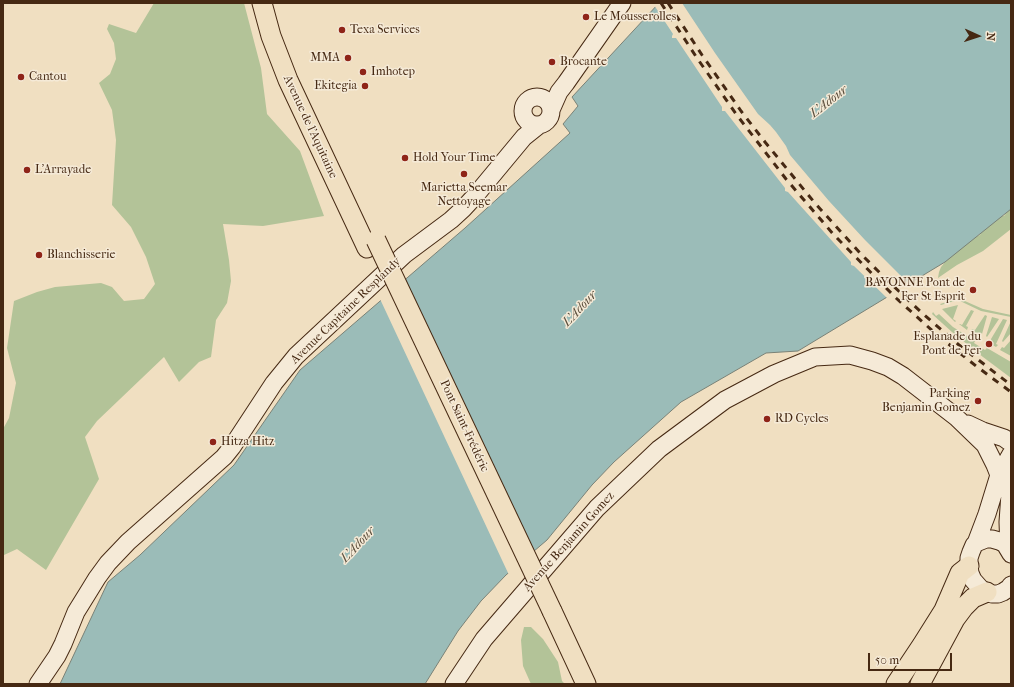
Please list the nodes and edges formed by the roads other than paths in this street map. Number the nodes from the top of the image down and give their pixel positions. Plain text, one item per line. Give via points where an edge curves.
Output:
1 (262, 3) edge
2 (273, 3) edge
3 (622, 3) edge
4 (559, 92) junction
5 (540, 97) junction
6 (551, 110) junction
7 (532, 122) junction
8 (372, 244) junction
9 (956, 417) junction
10 (1011, 443) edge
11 (1011, 454) edge
12 (1005, 477) edge
13 (976, 543) junction
14 (1010, 552) edge
15 (969, 566) junction
16 (1010, 588) edge
17 (987, 592) junction
18 (38, 684) edge
19 (454, 684) edge
20 (583, 684) edge
21 (896, 684) edge
22 (920, 684) edge

1 - 8 main road, Avenue de l'Aquitaine via 285,73
2 - 8 main road, Avenue de l'Aquitaine via 290,54
3 - 4 main road
4 - 5 main road
4 - 6 main road
5 - 6 main road via 548,102
5 - 7 main road via 532,98 524,106 523,111
6 - 7 main road via 548,120 542,124
7 - 18 main road, Avenue Capitaine Resplandy via 524,137 463,210 404,255 296,356 274,383 224,456 108,563 76,612 63,644
8 - 20 main road, Pont Saint-Frédéric
9 - 10 main road, Avenue Benjamin Gomez
9 - 12 main road, Avenue Benjamin Gomez via 985,445 995,465
9 - 19 main road, Avenue Benjamin Gomez via 888,367 850,355 815,357 774,374 725,400 659,449 597,508 484,639
11 - 12 main road
12 - 13 main road
12 - 14 main road
13 - 14 main road via 992,539 1005,544
13 - 15 main road via 969,558
15 - 17 main road via 972,580
15 - 21 main road via 960,573 944,610
16 - 17 main road via 998,594
17 - 22 main road via 973,598 955,619

